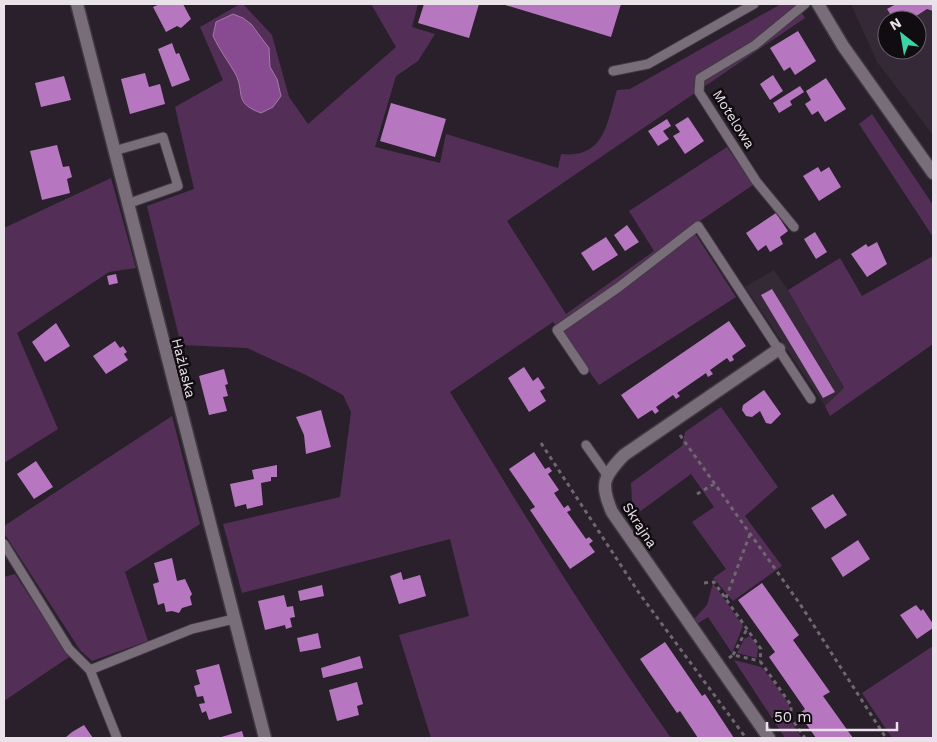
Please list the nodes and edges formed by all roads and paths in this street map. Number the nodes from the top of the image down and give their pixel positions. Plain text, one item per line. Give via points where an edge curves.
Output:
1 (76, 4) edge
2 (754, 4) edge
3 (805, 4) edge
4 (818, 4) edge
5 (612, 71) dead end
6 (114, 151) junction
7 (933, 173) edge
8 (127, 204) junction
9 (794, 227) dead end
10 (779, 349) junction
11 (584, 370) dead end
12 (811, 399) dead end
13 (671, 423) junction
14 (541, 443) dead end
15 (586, 445) dead end
16 (607, 475) junction
17 (714, 484) junction
18 (697, 494) dead end
19 (750, 534) junction
20 (4, 544) edge
21 (704, 583) dead end
22 (726, 598) junction
23 (234, 619) junction
24 (747, 629) junction
25 (733, 655) junction
26 (760, 661) junction
27 (718, 665) junction
28 (90, 670) junction
29 (117, 738) edge
30 (265, 738) edge
31 (746, 738) edge
32 (769, 738) edge
33 (805, 738) edge
34 (886, 738) edge

1 - 6 street, Hażlaska
2 - 5 lane via 648,64
3 - 9 lane, Motelowa via 755,45 700,78 699,92 756,181
4 - 7 street via 843,46
6 - 8 street, Hażlaska
6 - 8 lane via 163,137 178,186
8 - 23 street, Hażlaska
10 - 11 lane via 698,226 557,330
10 - 12 lane
10 - 13 street
13 - 16 street via 624,455
13 - 17 path
14 - 31 path via 639,593
15 - 16 lane
16 - 27 street, Skrajna via 604,494 612,512
17 - 18 path
17 - 19 path
19 - 22 path
19 - 34 path via 800,604
20 - 28 lane via 69,650
21 - 22 path via 714,582
22 - 24 path
23 - 28 lane via 192,629
23 - 30 street, Hażlaska
24 - 25 path
24 - 26 path via 761,649
25 - 26 path
25 - 27 path
26 - 33 path via 791,705 791,718
27 - 32 street, Skrajna
28 - 29 lane

